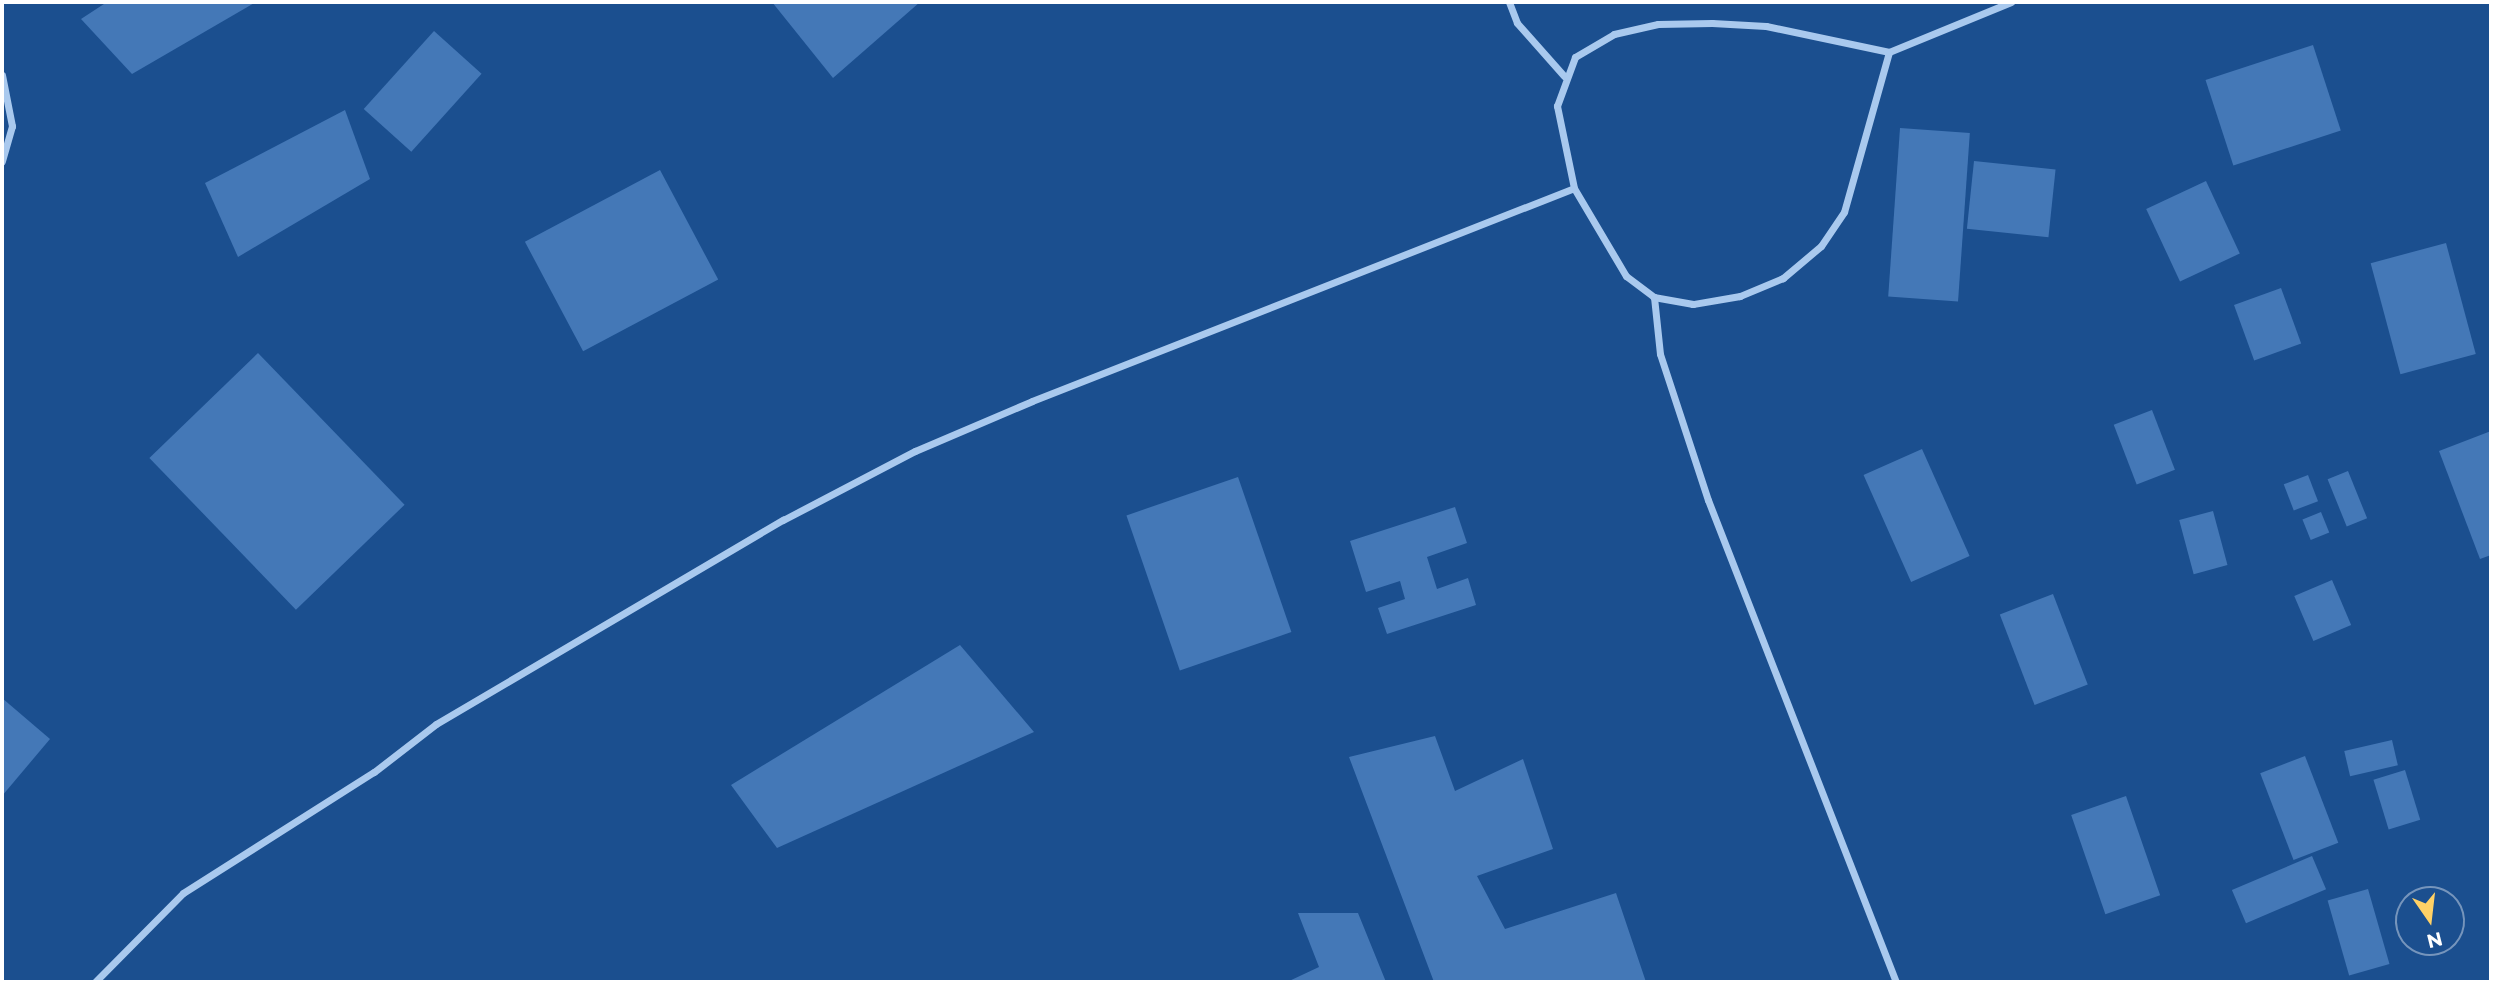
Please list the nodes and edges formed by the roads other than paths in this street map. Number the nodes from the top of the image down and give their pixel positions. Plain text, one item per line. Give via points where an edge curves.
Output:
1 (1509, 2) edge
2 (2011, 2) edge
3 (1889, 52) junction
4 (2, 75) edge
5 (1564, 76) junction
6 (2, 162) edge
7 (1574, 188) junction
8 (1654, 297) junction
9 (95, 982) edge
10 (1896, 982) edge

1 - 5 street via 1517,23
2 - 3 street
3 - 5 street via 1766,26 1658,24 1614,34 1575,57
3 - 8 street via 1844,212 1821,247 1783,278 1740,296 1693,304
4 - 6 street via 12,126
5 - 7 street via 1557,106
7 - 8 street via 1626,276
7 - 9 street via 1020,406 915,450 795,514 436,724 373,772 183,892
8 - 10 street via 1660,354 1708,500

